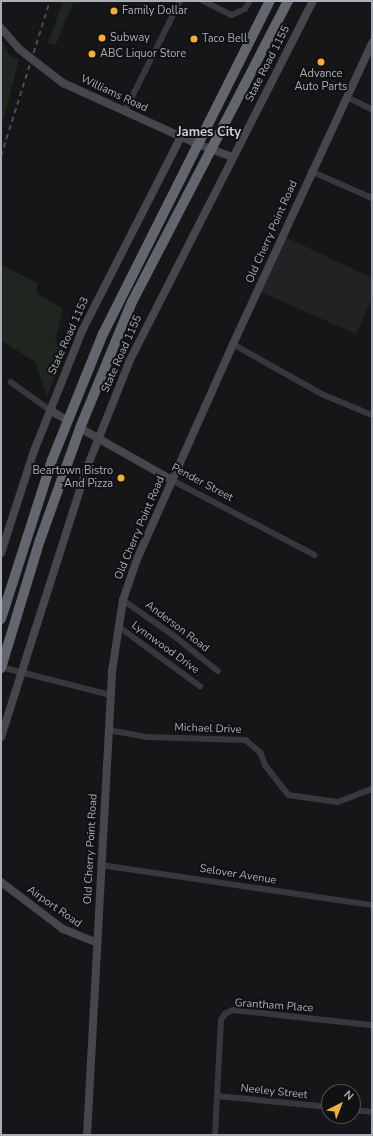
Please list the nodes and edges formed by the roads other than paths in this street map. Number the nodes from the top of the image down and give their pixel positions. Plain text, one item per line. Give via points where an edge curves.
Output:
1 (180, 1) edge
2 (204, 1) edge
3 (250, 1) edge
4 (270, 1) edge
5 (288, 1) edge
6 (313, 1) edge
7 (1, 28) edge
8 (372, 43) edge
9 (347, 97) junction
10 (372, 109) edge
11 (125, 112) junction
12 (181, 137) junction
13 (197, 144) junction
14 (210, 150) junction
15 (232, 157) junction
16 (312, 171) junction
17 (372, 198) edge
18 (232, 344) junction
19 (11, 382) dead end
20 (50, 410) junction
21 (372, 415) edge
22 (68, 421) junction
23 (80, 428) junction
24 (98, 439) junction
25 (172, 480) junction
26 (1, 553) edge
27 (315, 555) dead end
28 (123, 600) junction
29 (1, 618) edge
30 (118, 626) junction
31 (1, 668) edge
32 (218, 671) dead end
33 (22, 672) junction
34 (200, 686) dead end
35 (110, 695) junction
36 (108, 730) junction
37 (1, 737) edge
38 (372, 789) edge
39 (101, 865) junction
40 (1, 882) edge
41 (372, 905) edge
42 (97, 943) junction
43 (372, 1025) edge
44 (217, 1096) junction
45 (321, 1106) edge
46 (361, 1111) edge
47 (372, 1112) edge
48 (87, 1135) edge
49 (215, 1135) edge

1 - 11 street
2 - 3 street via 232,15 245,9
4 - 13 highway
5 - 14 highway
6 - 15 street, State Road 1155
7 - 11 street, Williams Road via 19,49 63,83
8 - 9 street, Old Cherry Point Road
9 - 10 street
9 - 16 street, Old Cherry Point Road
11 - 12 street, Williams Road
12 - 13 street, Williams Road
12 - 20 street, State Road 1153 via 106,280
13 - 14 street, Williams Road
13 - 22 highway via 103,334
14 - 15 street, Williams Road
14 - 23 highway via 132,302
15 - 24 street, State Road 1155 via 149,320
16 - 17 street
16 - 18 street, Old Cherry Point Road
18 - 21 street via 322,394
18 - 25 street, Old Cherry Point Road
19 - 20 street
20 - 22 street
20 - 26 street, State Road 1153
22 - 29 highway
23 - 24 street, Pender Street
23 - 31 highway via 40,540
24 - 25 street, Pender Street
24 - 33 street, State Road 1155
25 - 27 street, Pender Street
25 - 28 street, Old Cherry Point Road via 137,559
28 - 30 street, Old Cherry Point Road
28 - 32 street, Anderson Road via 172,634
30 - 34 street, Lynnwood Drive
30 - 35 street, Old Cherry Point Road
31 - 33 street
33 - 35 street
33 - 37 street, State Road 1155
35 - 36 street, Old Cherry Point Road
36 - 38 street, Michael Drive via 146,737 246,740 261,753 266,766 289,795 338,802
36 - 39 street, Old Cherry Point Road
39 - 41 street, Selover Avenue
39 - 42 street, Old Cherry Point Road
40 - 42 street, Airport Road via 63,929
42 - 48 street, Old Cherry Point Road
43 - 44 street, Grantham Place via 233,1010 225,1014 221,1020
44 - 45 street, Neeley Street
44 - 49 street, Grantham Place
46 - 47 street

